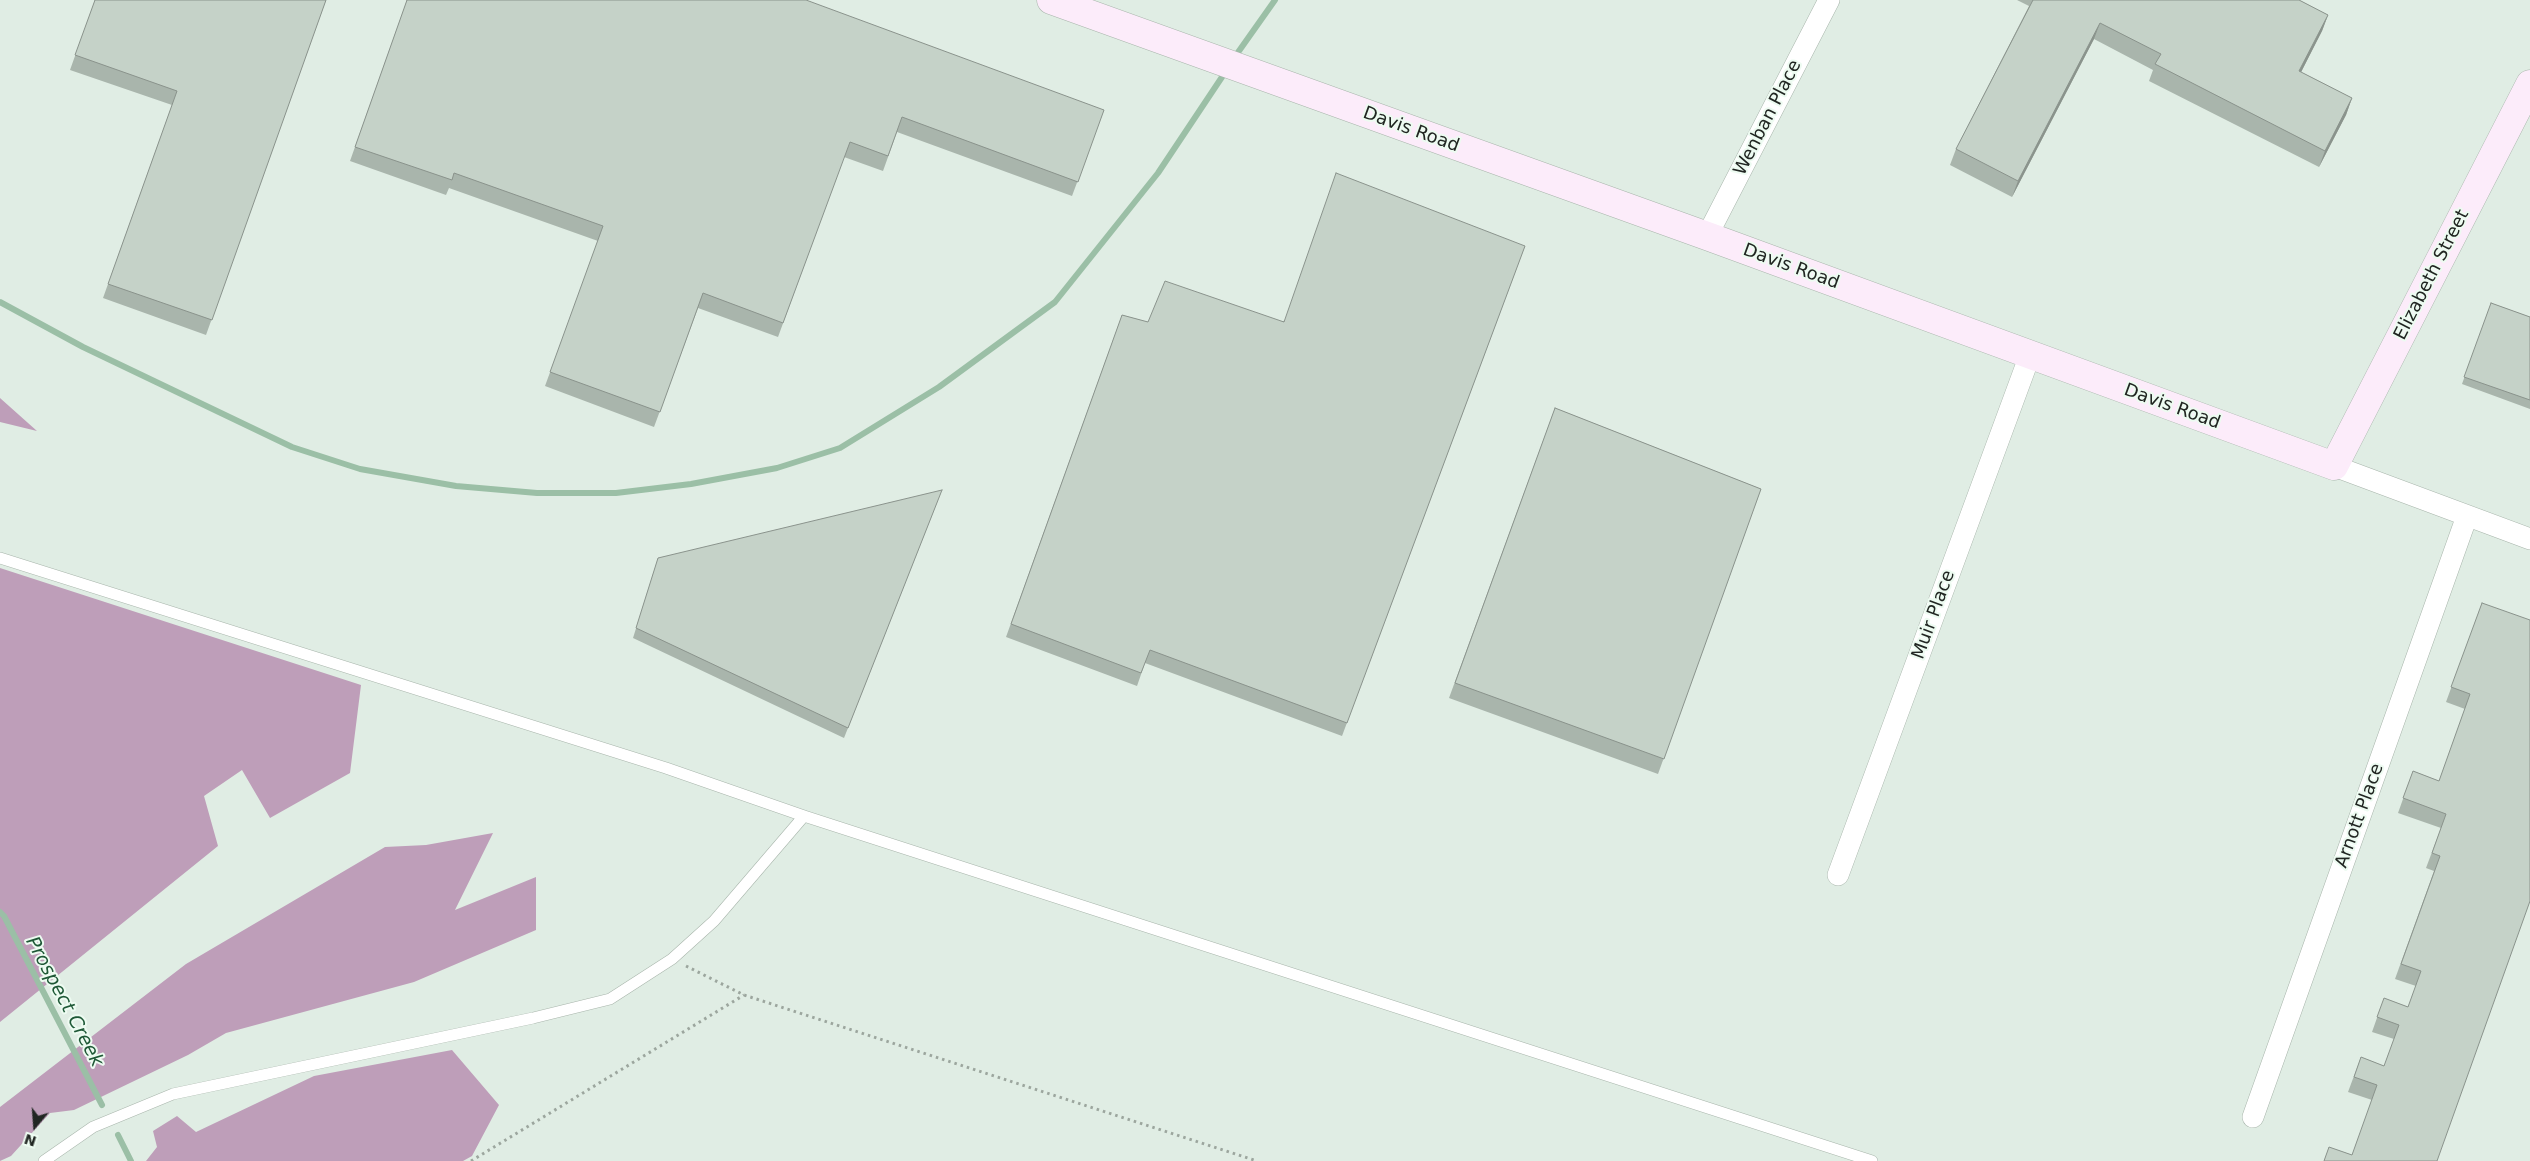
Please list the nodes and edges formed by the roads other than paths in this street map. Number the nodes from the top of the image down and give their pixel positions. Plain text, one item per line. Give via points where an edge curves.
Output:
1 (1051, 0) edge
2 (1829, 0) edge
3 (2530, 84) edge
4 (1707, 236) junction
5 (2030, 355) junction
6 (2334, 466) junction
7 (2466, 516) junction
8 (2530, 539) edge
9 (0, 558) edge
10 (804, 816) junction
11 (1838, 875) dead end
12 (2253, 1117) dead end
13 (44, 1161) edge
14 (1872, 1161) edge

1 - 4 street, Davis Road
2 - 4 street, Wenban Place
3 - 6 street, Elizabeth Street
4 - 5 street, Davis Road
5 - 6 street, Davis Road
5 - 11 street, Muir Place
6 - 7 street, Davis Road
7 - 8 street, Davis Road
7 - 12 street, Arnott Place
9 - 10 lane via 666,768
10 - 13 lane via 714,921 672,959 610,999 173,1094 93,1128
10 - 14 lane

